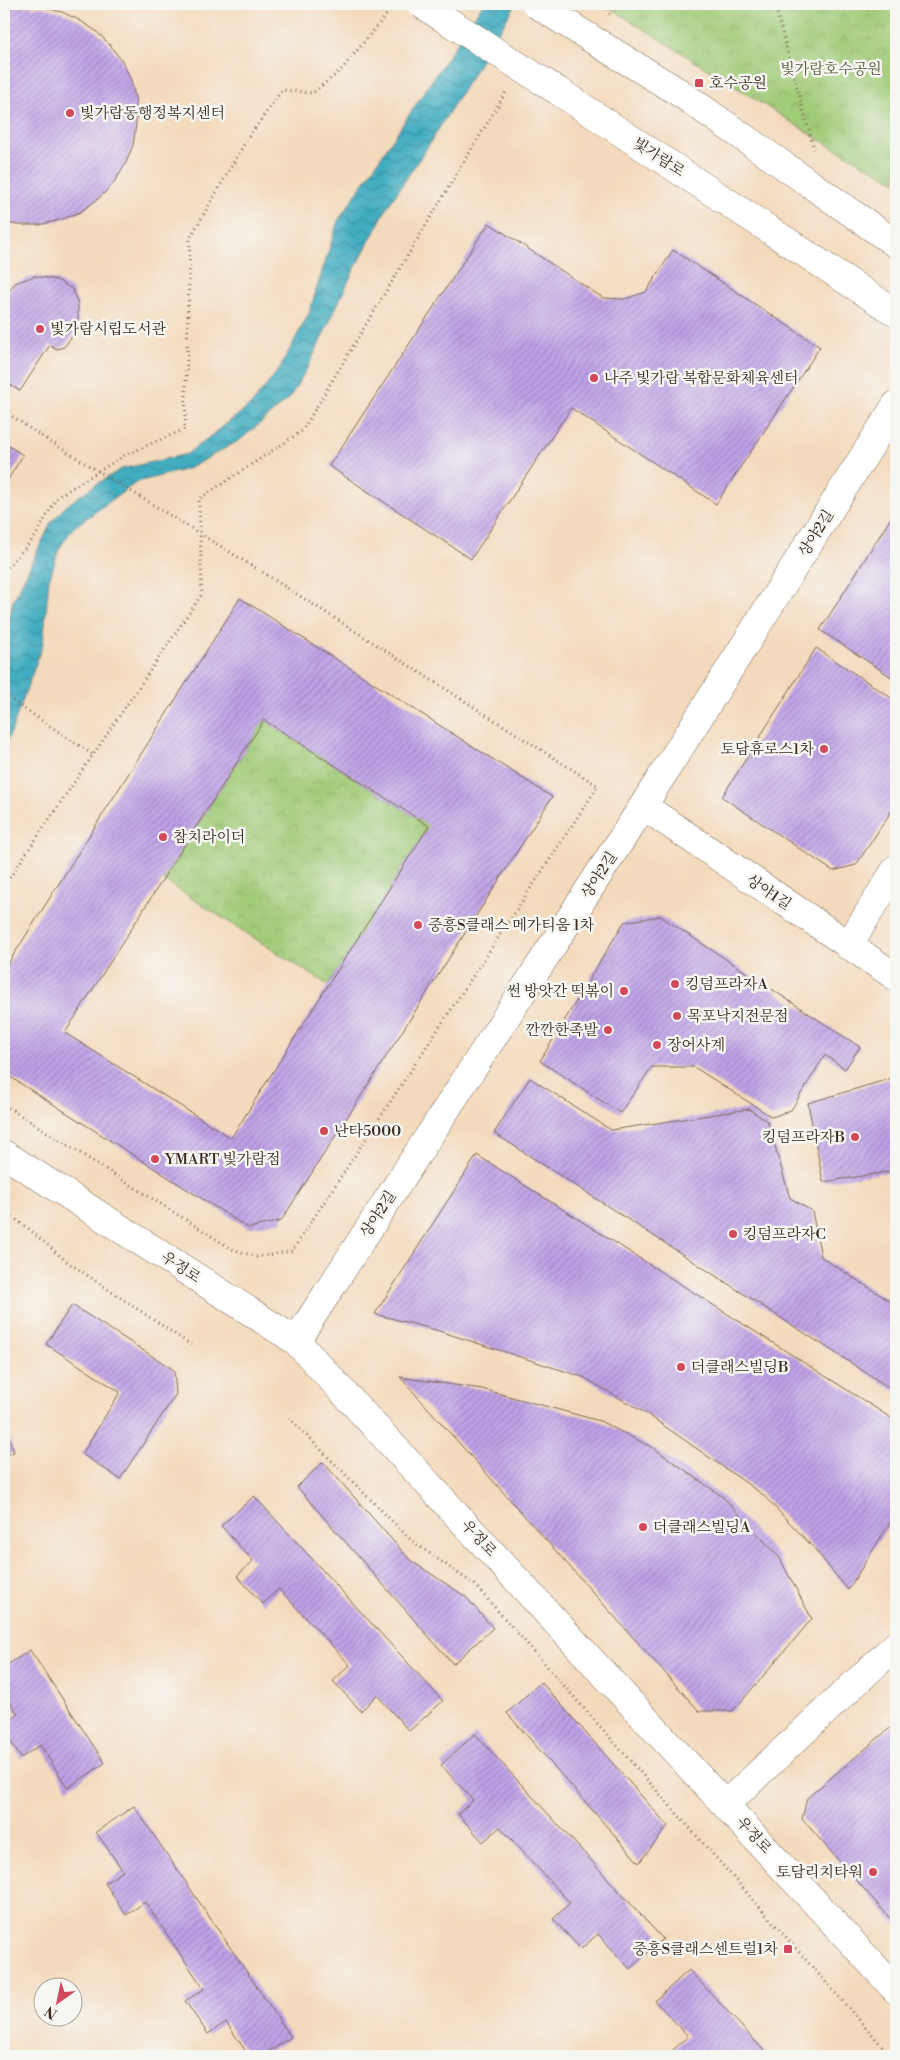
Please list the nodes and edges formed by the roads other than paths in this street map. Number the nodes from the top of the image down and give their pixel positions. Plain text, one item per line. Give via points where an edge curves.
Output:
1 (420, 4) edge
2 (536, 4) edge
3 (896, 244) edge
4 (896, 314) edge
5 (896, 405) edge
6 (644, 806) junction
7 (896, 869) edge
8 (848, 946) junction
9 (896, 977) edge
10 (4, 1154) edge
11 (296, 1341) junction
12 (896, 1645) edge
13 (726, 1804) junction
14 (896, 1990) edge

1 - 4 street, 빛가람로, bridge
2 - 3 street, bridge via 680,93
5 - 6 street, 상야2길
6 - 8 street, 상야1길
6 - 11 street, 상야2길
7 - 8 street
8 - 9 street, 상야1길
10 - 11 street, 우정로
11 - 13 street, 우정로
12 - 13 street
13 - 14 street, 우정로

